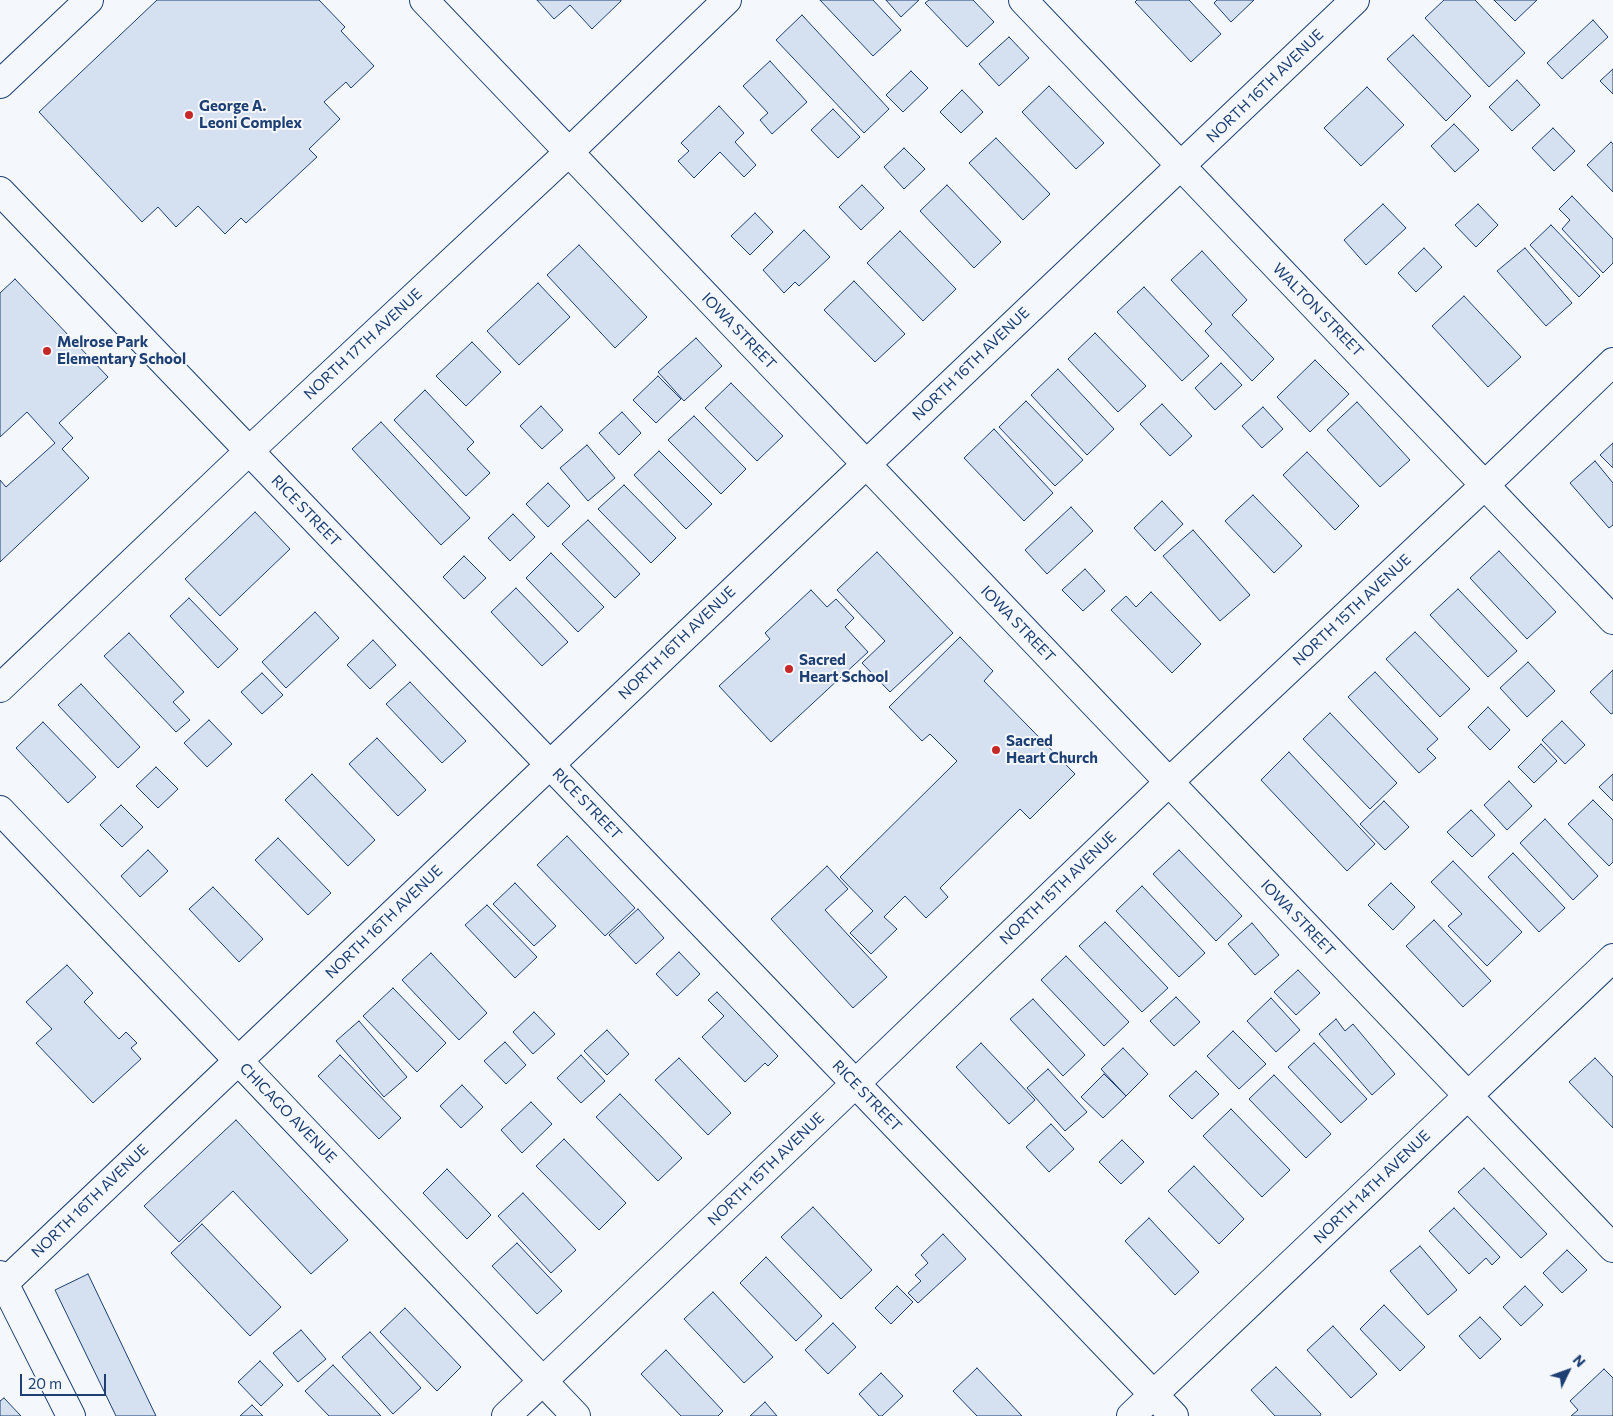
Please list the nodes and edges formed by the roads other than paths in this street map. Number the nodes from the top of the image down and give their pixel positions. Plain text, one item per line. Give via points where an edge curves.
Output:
1 (89, 0) edge
2 (424, 0) edge
3 (727, 0) edge
4 (1023, 0) edge
5 (1355, 0) edge
6 (0, 84) edge
7 (569, 152) junction
8 (1181, 165) junction
9 (0, 191) edge
10 (1613, 362) edge
11 (249, 451) junction
12 (866, 464) junction
13 (1485, 485) junction
14 (1613, 620) edge
15 (0, 688) edge
16 (549, 765) junction
17 (1168, 782) junction
18 (0, 810) edge
19 (1613, 958) edge
20 (238, 1061) junction
21 (855, 1084) junction
22 (1468, 1096) junction
23 (1613, 1248) edge
24 (1, 1281) edge
25 (543, 1381) junction
26 (1154, 1395) junction
27 (72, 1416) edge
28 (506, 1416) edge
29 (576, 1416) edge
30 (1131, 1416) edge
31 (1174, 1416) edge

1 - 6 street
2 - 7 street, IOWA STREET
3 - 7 street, NORTH 17TH AVENUE
4 - 8 street, WALTON STREET
5 - 8 street, NORTH 16TH AVENUE
7 - 11 street, NORTH 17TH AVENUE
7 - 12 street, IOWA STREET
8 - 12 street, NORTH 16TH AVENUE
8 - 13 street, WALTON STREET
9 - 11 street, RICE STREET
10 - 13 street, NORTH 15TH AVENUE
11 - 15 street, NORTH 17TH AVENUE
11 - 16 street, RICE STREET
12 - 16 street, NORTH 16TH AVENUE
12 - 17 street, IOWA STREET
13 - 14 street, WALTON STREET
13 - 17 street, NORTH 15TH AVENUE
16 - 20 street, NORTH 16TH AVENUE
16 - 21 street, RICE STREET
17 - 21 street, NORTH 15TH AVENUE
17 - 22 street, IOWA STREET
18 - 20 street, CHICAGO AVENUE
19 - 22 street, NORTH 14TH AVENUE
20 - 24 street, NORTH 16TH AVENUE
20 - 25 street, CHICAGO AVENUE
21 - 25 street, NORTH 15TH AVENUE
21 - 26 street, RICE STREET
22 - 23 street, IOWA STREET
22 - 26 street, NORTH 14TH AVENUE
24 - 27 street
25 - 28 street, NORTH 15TH AVENUE
25 - 29 street, CHICAGO AVENUE
26 - 30 street, NORTH 14TH AVENUE
26 - 31 street, RICE STREET

